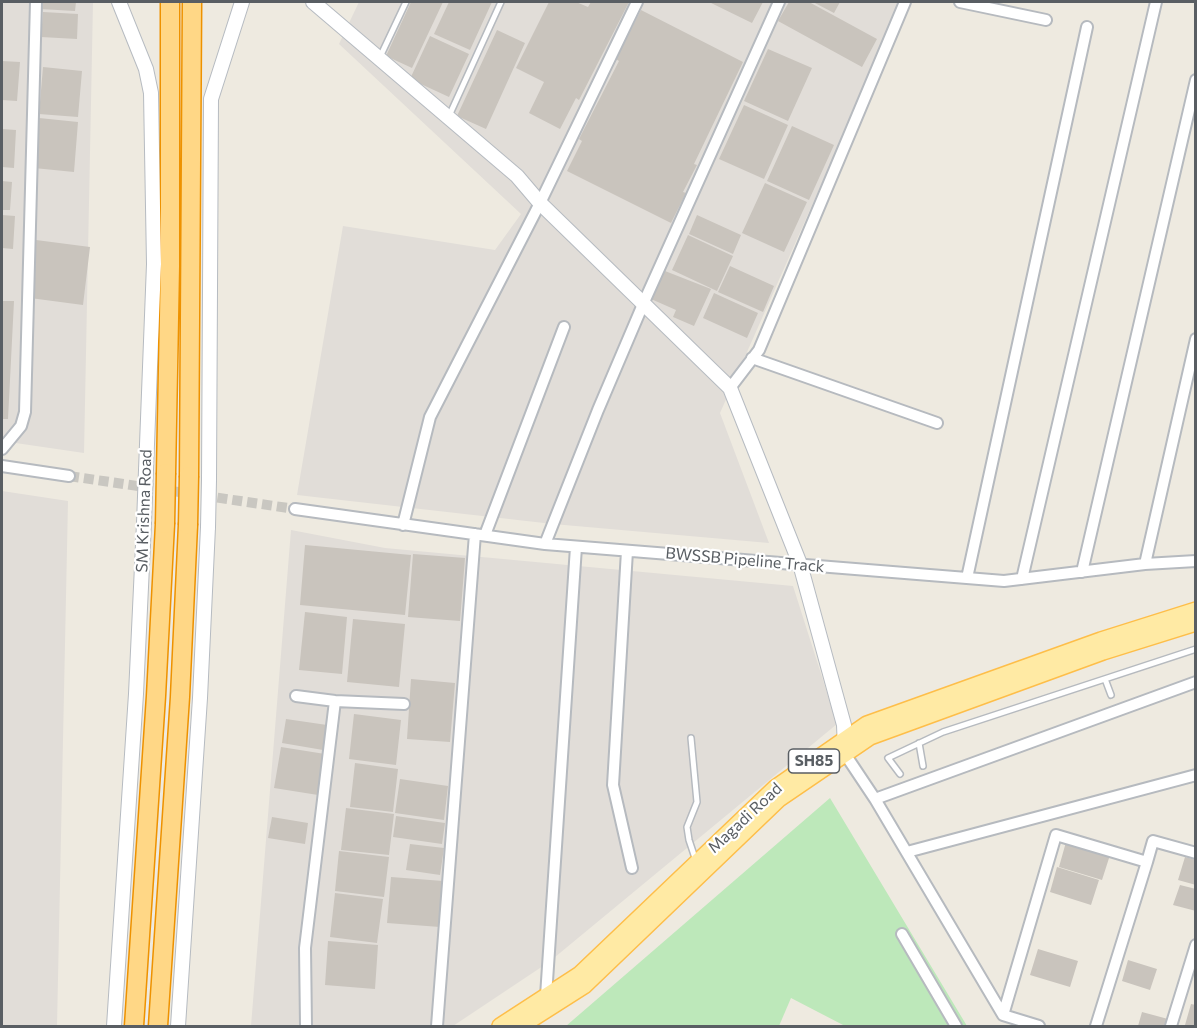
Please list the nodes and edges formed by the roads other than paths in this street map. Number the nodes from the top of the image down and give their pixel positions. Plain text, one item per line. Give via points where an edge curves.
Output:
1 (36, 2) edge
2 (119, 2) edge
3 (170, 2) edge
4 (192, 2) edge
5 (242, 2) edge
6 (313, 2) edge
7 (406, 2) edge
8 (501, 2) edge
9 (638, 2) edge
10 (779, 2) edge
11 (905, 2) edge
12 (960, 2) edge
13 (1156, 2) edge
14 (1046, 20) dead end
15 (1087, 27) dead end
16 (380, 58) junction
17 (1196, 80) edge
18 (448, 117) junction
19 (540, 203) junction
20 (644, 302) junction
21 (564, 327) dead end
22 (1196, 339) edge
23 (752, 358) junction
24 (730, 388) junction
25 (938, 423) dead end
26 (2, 449) edge
27 (2, 466) edge
28 (69, 476) tunnel mouth
29 (166, 481) junction
30 (189, 485) junction
31 (295, 509) tunnel mouth
32 (403, 525) junction
33 (480, 535) junction
34 (545, 544) junction
35 (576, 546) junction
36 (627, 550) junction
37 (1196, 561) edge
38 (800, 564) junction
39 (1145, 564) junction
40 (1082, 572) junction
41 (967, 578) junction
42 (1022, 579) junction
43 (1193, 621) edge
44 (1196, 649) edge
45 (1105, 679) junction
46 (1196, 682) edge
47 (1111, 695) dead end
48 (296, 696) dead end
49 (335, 701) junction
50 (404, 704) dead end
51 (691, 738) dead end
52 (919, 743) junction
53 (845, 748) junction
54 (923, 766) dead end
55 (900, 774) dead end
56 (1196, 775) edge
57 (875, 799) junction
58 (907, 852) junction
59 (1196, 853) edge
60 (697, 862) junction
61 (1147, 862) junction
62 (632, 868) dead end
63 (902, 934) dead end
64 (1196, 945) edge
65 (546, 996) junction
66 (1003, 1015) junction
67 (114, 1026) edge
68 (134, 1026) edge
69 (158, 1026) edge
70 (178, 1026) edge
71 (306, 1026) edge
72 (436, 1026) edge
73 (500, 1026) edge
74 (521, 1026) edge
75 (956, 1026) edge
76 (1039, 1026) edge
77 (1096, 1026) edge
78 (1171, 1026) edge

1 - 26 street via 25,412 21,426
2 - 67 street, SM Krishna Road, bridge via 146,69 151,93 154,264 136,694
3 - 29 highway, SM Krishna Road
4 - 30 highway
5 - 70 street, bridge via 211,99 208,527
6 - 16 street
7 - 16 lane
8 - 18 lane
9 - 19 street
10 - 20 street
11 - 23 street via 759,350
12 - 14 street
13 - 42 street
15 - 41 street
16 - 18 street
17 - 40 street
18 - 19 street via 517,176
19 - 20 street
19 - 32 street via 430,417
20 - 24 street
20 - 34 street
21 - 33 street
22 - 39 street
23 - 24 street
23 - 25 street
24 - 38 street
27 - 28 street
29 - 30 street
29 - 68 highway, SM Krishna Road, bridge
30 - 69 highway, bridge via 180,697
31 - 32 street, BWSSB Pipeline Track
32 - 33 street, BWSSB Pipeline Track
33 - 34 street, BWSSB Pipeline Track
33 - 72 street
34 - 35 street, BWSSB Pipeline Track
35 - 36 street, BWSSB Pipeline Track
35 - 65 street
36 - 38 street, BWSSB Pipeline Track
36 - 62 street via 613,785
37 - 39 street, BWSSB Pipeline Track
38 - 41 street, BWSSB Pipeline Track
38 - 53 street via 844,725
39 - 40 street, BWSSB Pipeline Track
40 - 42 street, BWSSB Pipeline Track
41 - 42 street, BWSSB Pipeline Track
43 - 53 main road, Magadi Road / SH85
44 - 45 lane
45 - 47 lane
45 - 52 lane
46 - 57 street
48 - 49 street
49 - 50 street
49 - 71 street via 305,948
51 - 60 lane via 697,802 687,827
52 - 54 lane
52 - 55 lane via 888,758
53 - 57 street
53 - 60 main road, Magadi Road / SH85 via 775,788
53 - 74 main road, Magadi Road / SH85 via 780,799 584,986
56 - 58 street
57 - 58 street
58 - 66 street
59 - 61 street via 1153,841
60 - 65 main road, Magadi Road / SH85 via 580,974
61 - 66 street via 1056,835
61 - 77 street
63 - 75 street
64 - 78 street
65 - 73 main road, Magadi Road / SH85
66 - 76 street

